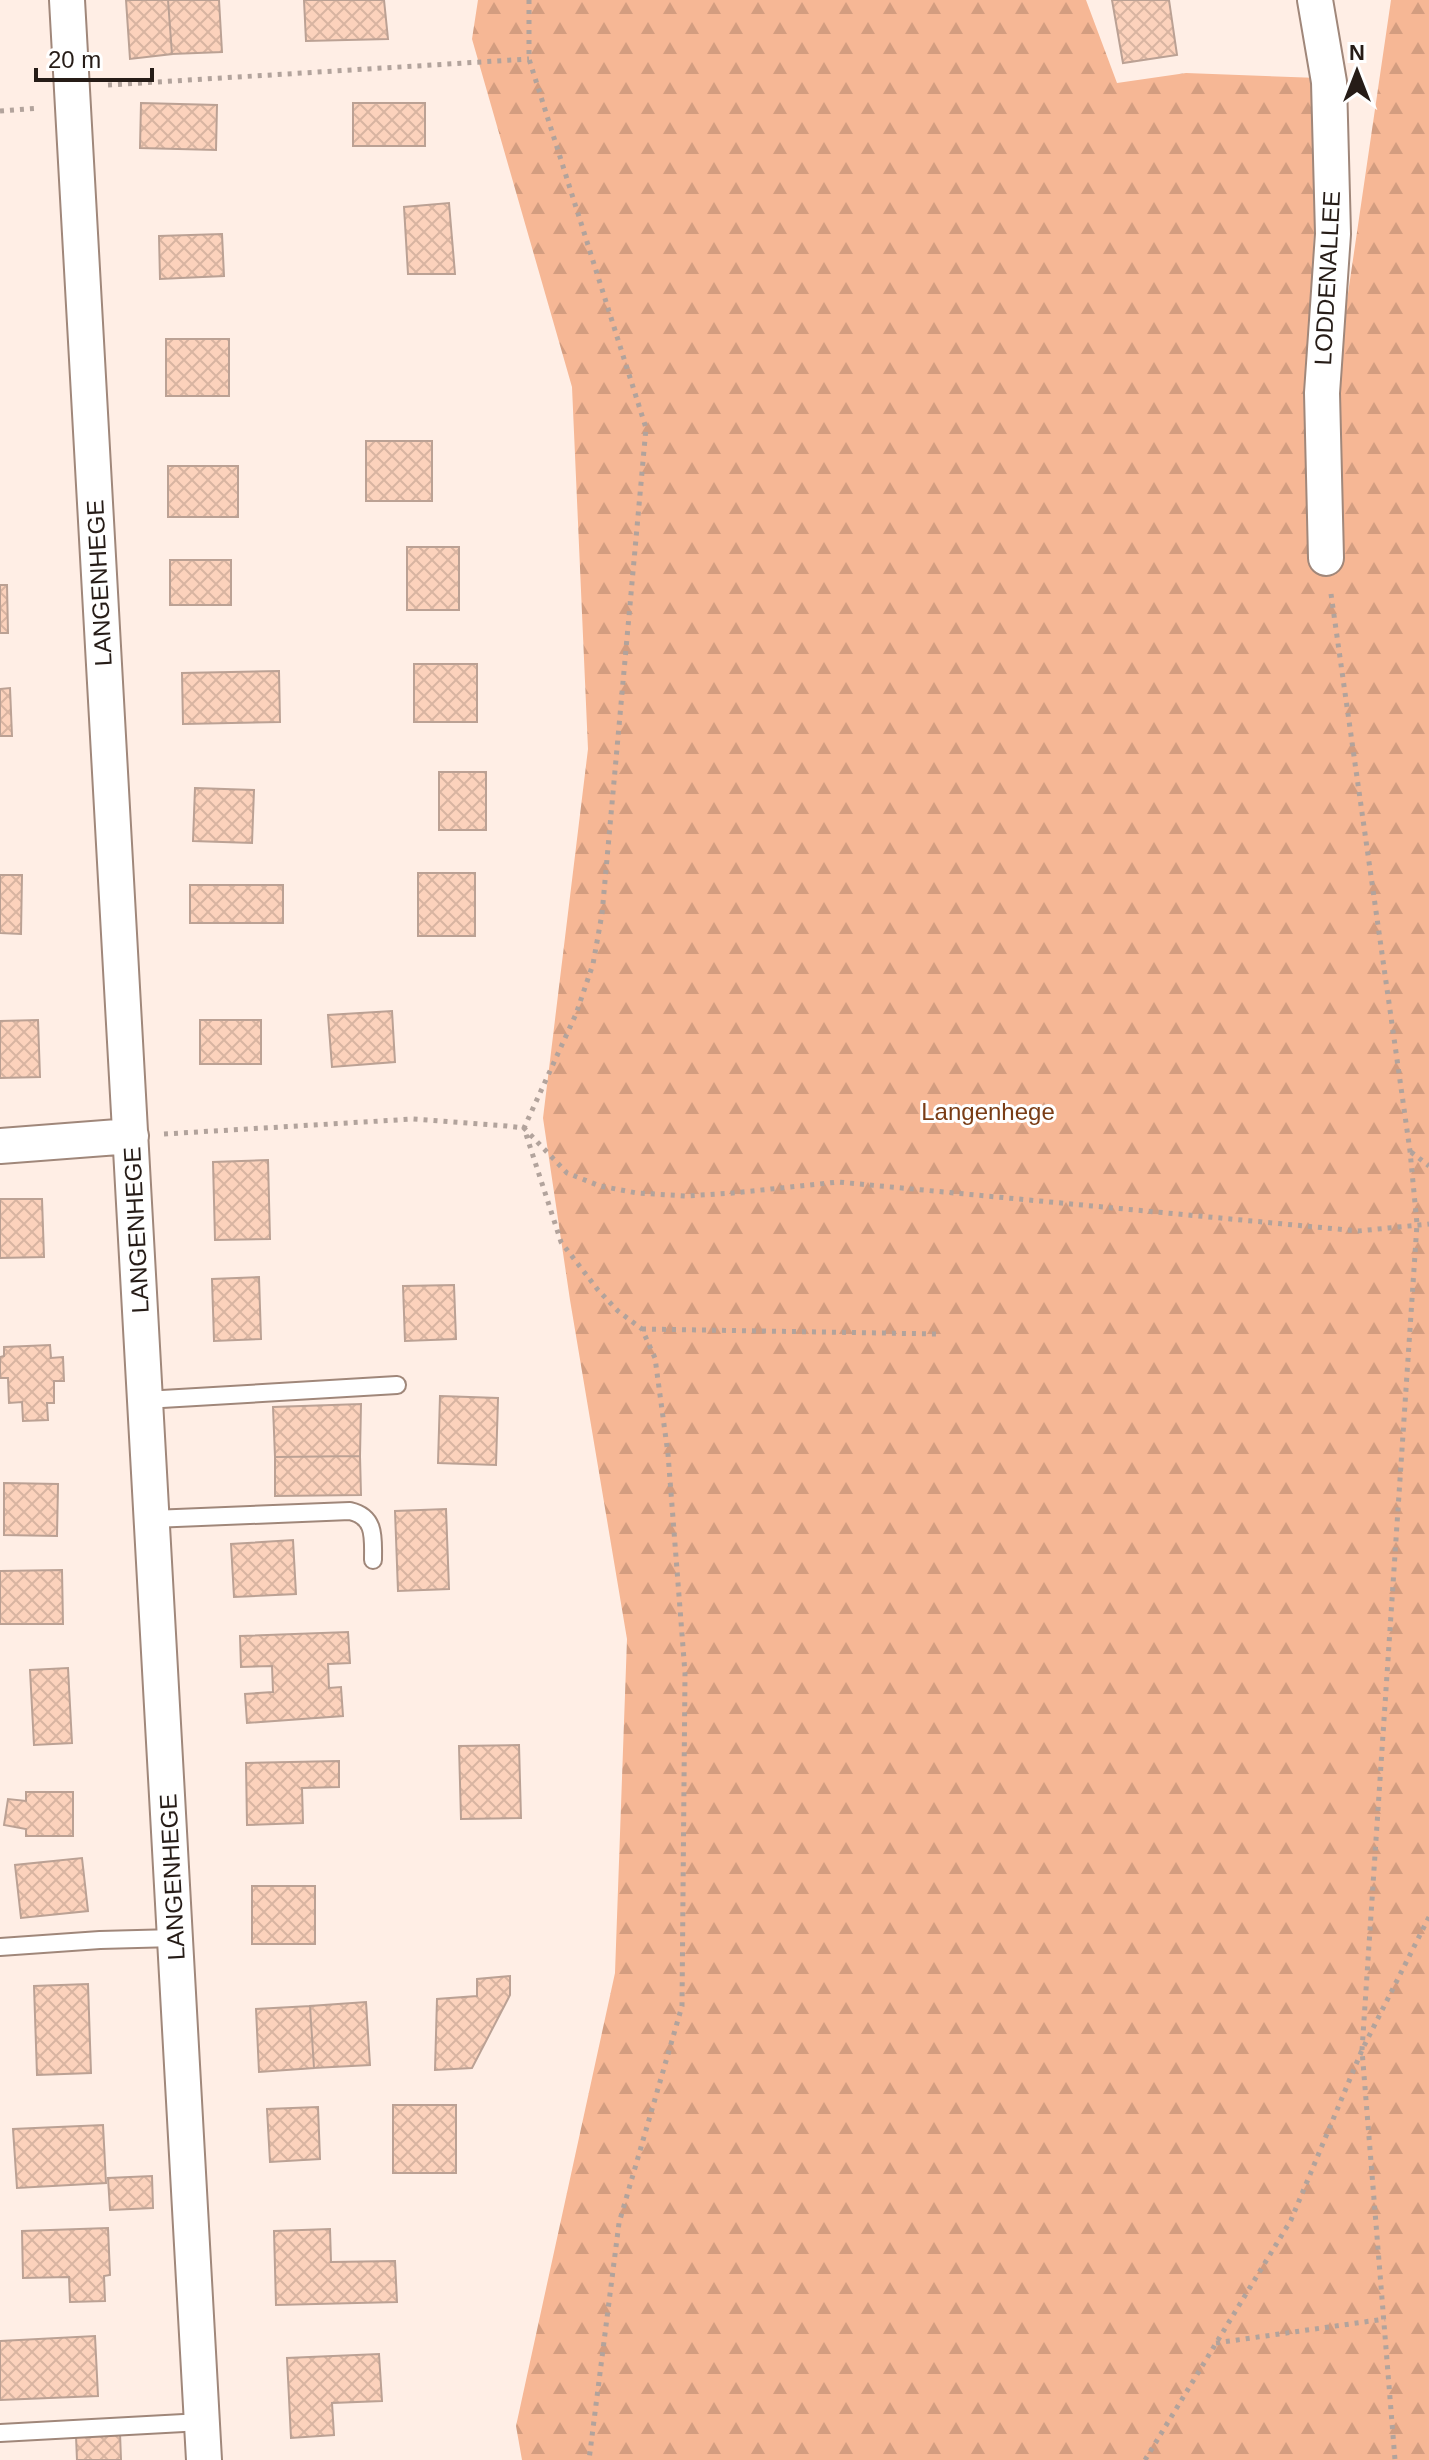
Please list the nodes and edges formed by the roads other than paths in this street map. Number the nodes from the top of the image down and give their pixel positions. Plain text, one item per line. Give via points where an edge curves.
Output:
1 (67, 0) edge
2 (1315, 0) edge
3 (1326, 558) road end
4 (131, 1136) junction
5 (0, 1146) edge
6 (397, 1385) dead end
7 (145, 1400) junction
8 (152, 1519) junction
9 (373, 1560) dead end
10 (175, 1938) junction
11 (0, 1947) edge
12 (202, 2422) junction
13 (0, 2433) edge
14 (204, 2460) edge

1 - 4 street, LANGENHEGE
2 - 3 street, LODDENALLEE via 1329,82 1333,234 1322,393
4 - 5 street
4 - 7 street, LANGENHEGE
6 - 7 lane
7 - 8 street, LANGENHEGE
8 - 9 lane via 350,1511 373,1528
8 - 10 street, LANGENHEGE
10 - 11 lane
10 - 12 street, LANGENHEGE
12 - 13 lane
12 - 14 street, LANGENHEGE

